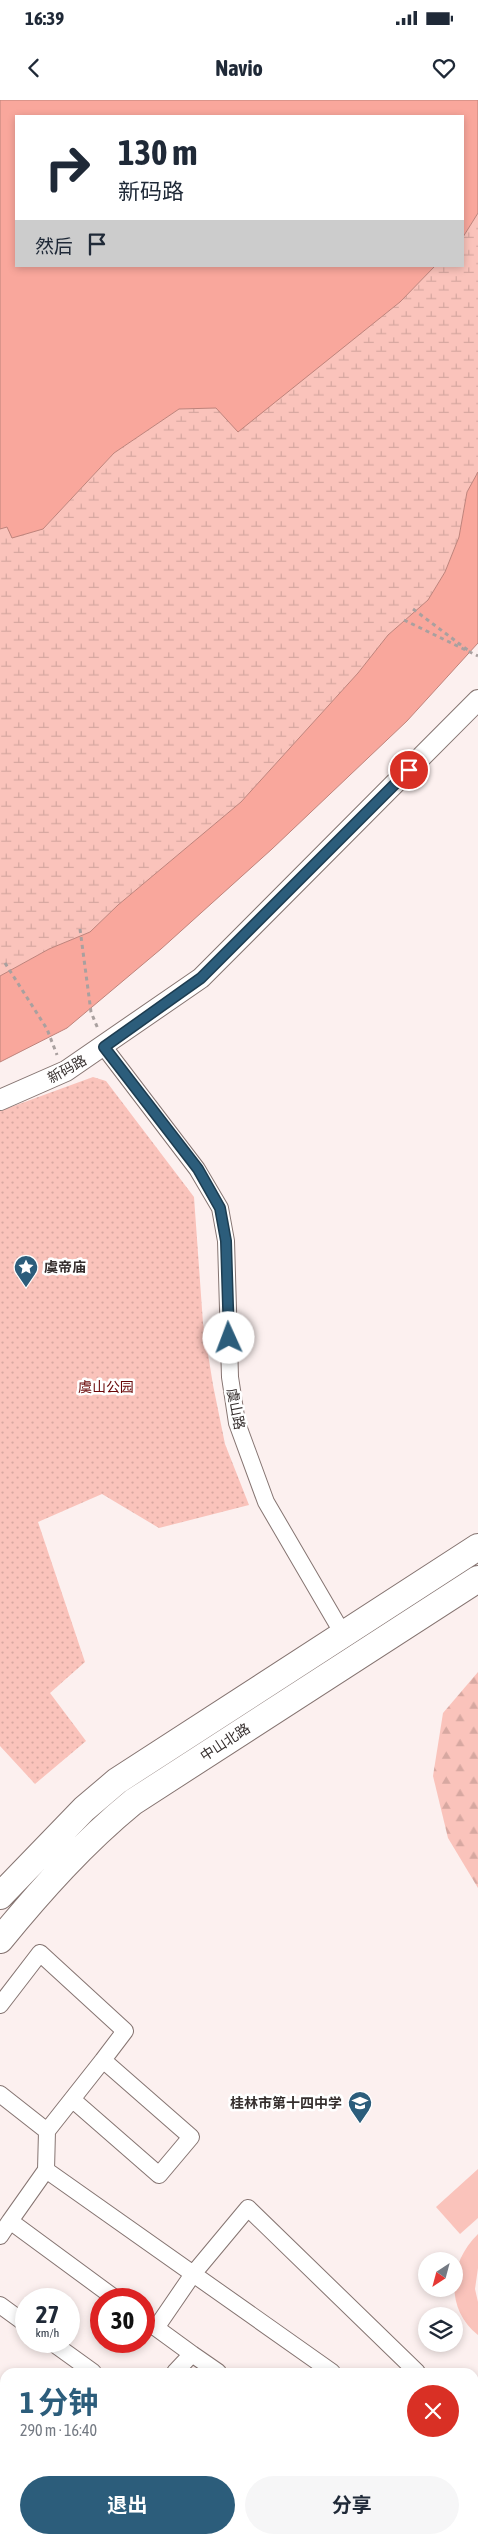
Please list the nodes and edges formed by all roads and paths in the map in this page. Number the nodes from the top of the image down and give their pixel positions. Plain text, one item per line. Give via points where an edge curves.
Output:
1 (413, 609) dead end
2 (404, 620) dead end
3 (477, 656) edge
4 (478, 700) edge
5 (80, 929) dead end
6 (5, 963) dead end
7 (91, 1012) dead end
8 (50, 1041) dead end
9 (104, 1047) junction
10 (0, 1100) edge
11 (478, 1547) edge
12 (478, 1579) edge
13 (343, 1634) junction
14 (0, 1896) edge
15 (0, 1940) edge
16 (0, 2005) edge
17 (103, 2060) junction
18 (0, 2094) edge
19 (73, 2100) junction
20 (47, 2131) junction
21 (46, 2170) junction
22 (10, 2221) junction
23 (0, 2236) edge
24 (193, 2274) junction
25 (101, 2288) edge
26 (0, 2304) edge
27 (15, 2316) edge
28 (155, 2317) edge
29 (155, 2327) edge
30 (67, 2353) edge
31 (192, 2354) junction
32 (87, 2368) edge
33 (179, 2368) edge
34 (212, 2368) edge
35 (326, 2368) edge
36 (413, 2368) edge

1 - 3 path
2 - 3 path
4 - 9 street, 新码路 via 201,978
5 - 7 path
6 - 8 path via 47,1029
9 - 10 street, 新码路 via 66,1071
9 - 13 street, 虞山路 via 198,1169 220,1208 226,1241 230,1377 237,1423 266,1502
11 - 13 highway, 中山北路
12 - 15 highway, 中山北路 via 133,1802 69,1860
13 - 14 highway, 中山北路 via 117,1781 84,1809
16 - 17 street via 40,1954 125,2031
17 - 19 street
17 - 19 street via 191,2136 159,2175
18 - 20 street
19 - 20 street
20 - 21 street
21 - 22 street
21 - 24 street
22 - 23 street
22 - 25 street
24 - 28 street
24 - 35 street
24 - 36 street via 248,2208
26 - 27 street
29 - 31 street
30 - 32 street
31 - 33 street
31 - 34 street

